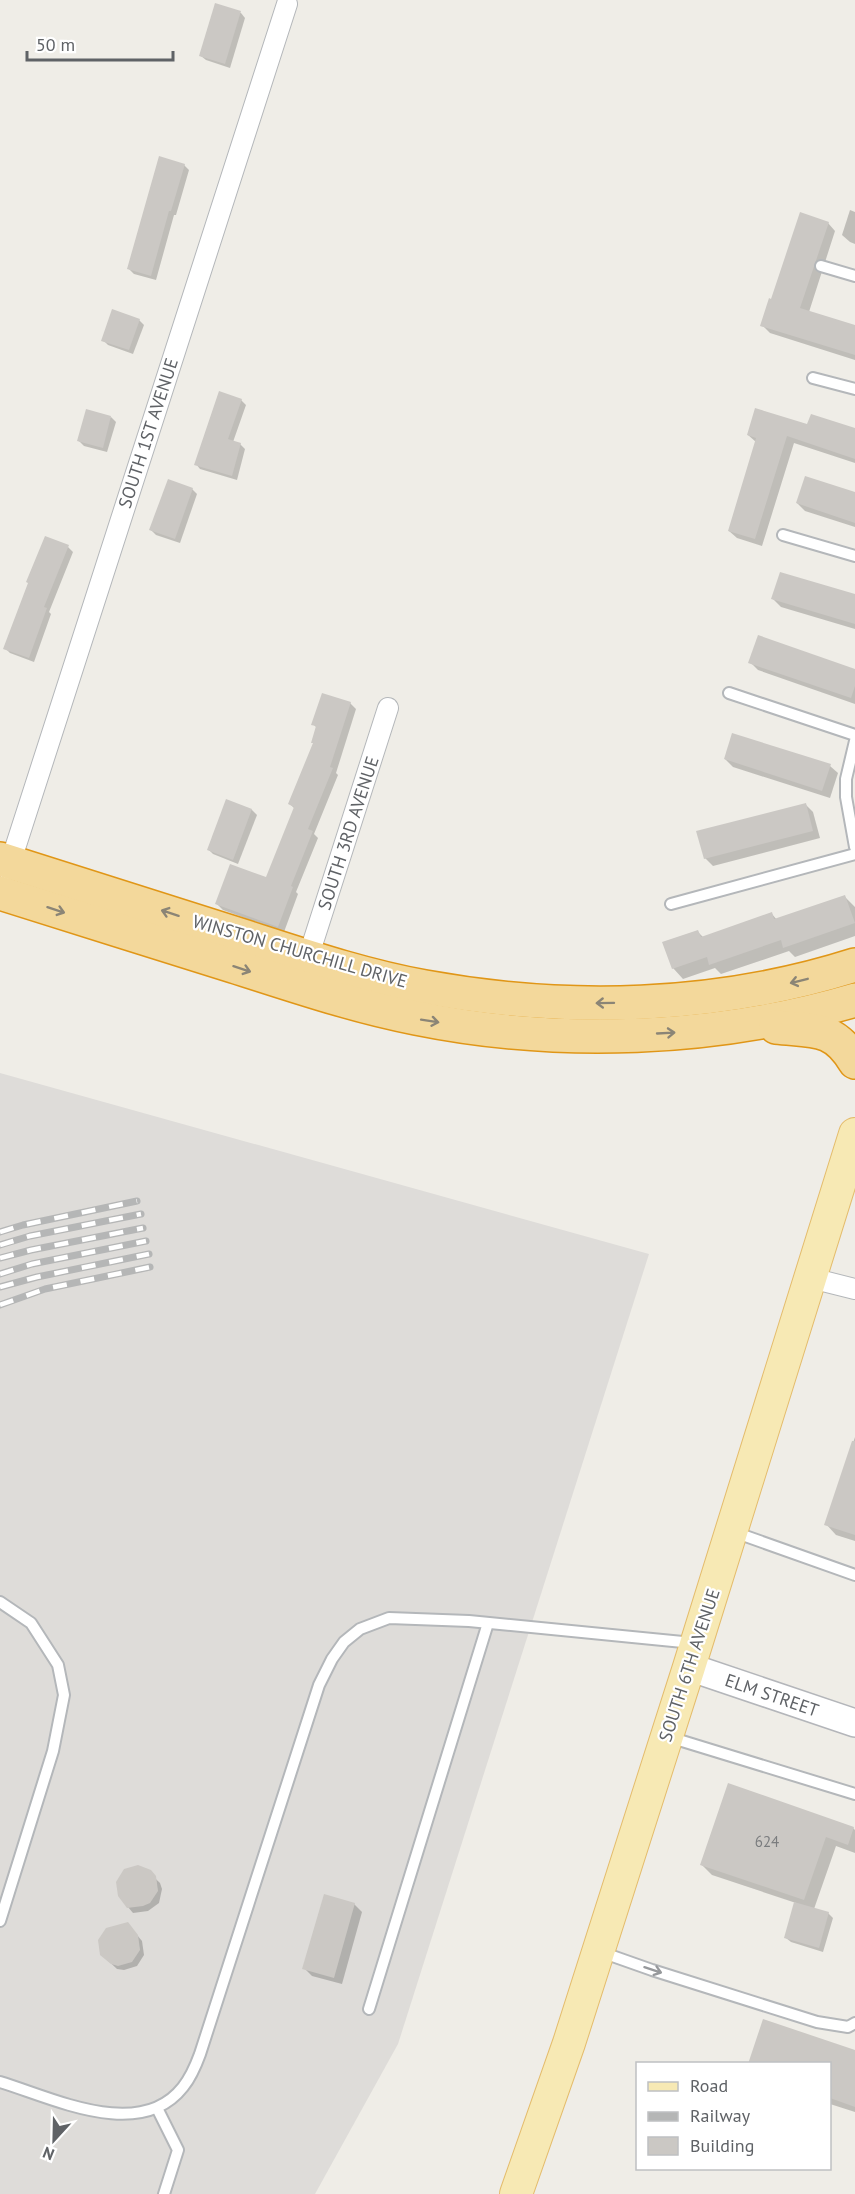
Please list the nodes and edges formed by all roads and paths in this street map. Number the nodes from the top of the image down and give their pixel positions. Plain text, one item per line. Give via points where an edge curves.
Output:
1 (284, 2) edge
2 (821, 266) dead end
3 (855, 276) edge
4 (813, 378) dead end
5 (855, 389) edge
6 (783, 535) dead end
7 (855, 556) edge
8 (729, 693) dead end
9 (387, 708) dead end
10 (855, 735) edge
11 (855, 741) edge
12 (850, 777) edge
13 (855, 847) edge
14 (855, 854) edge
15 (5, 861) edge
16 (0, 893) edge
17 (671, 904) dead end
18 (308, 957) junction
19 (855, 965) edge
20 (298, 987) junction
21 (855, 1000) edge
22 (744, 1025) junction
23 (855, 1062) edge
24 (855, 1134) edge
25 (811, 1278) junction
26 (855, 1289) edge
27 (731, 1531) junction
28 (855, 1575) edge
29 (0, 1602) edge
30 (488, 1623) junction
31 (693, 1655) junction
32 (855, 1723) edge
33 (667, 1736) junction
34 (855, 1794) edge
35 (0, 1921) edge
36 (598, 1951) junction
37 (369, 2009) dead end
38 (855, 2023) edge
39 (0, 2082) edge
40 (158, 2108) junction
41 (164, 2194) edge
42 (516, 2194) edge

1 - 15 street, SOUTH 1ST AVENUE
2 - 3 lane
4 - 5 lane
6 - 7 lane
8 - 10 lane
9 - 18 street, SOUTH 3RD AVENUE
11 - 12 lane
12 - 13 lane via 846,798
14 - 17 lane
15 - 16 street, SOUTH 1ST AVENUE
18 -> 15 highway, WINSTON CHURCHILL DRIVE
16 -> 20 highway, WINSTON CHURCHILL DRIVE
19 -> 18 highway, WINSTON CHURCHILL DRIVE via 778,986 702,998 599,1004 479,996 359,972
18 - 20 street, SOUTH 3RD AVENUE
20 -> 22 highway, WINSTON CHURCHILL DRIVE via 416,1018 514,1032 613,1036
21 - 22 highway, WINSTON CHURCHILL DRIVE
22 - 23 highway via 829,1034
24 - 25 main road, SOUTH 6TH AVENUE
25 - 26 street
25 - 27 main road, SOUTH 6TH AVENUE
27 - 28 lane
27 - 31 main road, SOUTH 6TH AVENUE
29 - 35 lane via 31,1623 58,1665 64,1695 53,1751
30 - 31 lane
30 - 37 lane
30 - 40 lane via 389,1618 360,1629 332,1659 319,1685 200,2054 182,2089
31 - 32 street, ELM STREET
31 - 33 main road, SOUTH 6TH AVENUE
33 - 34 lane
33 - 36 main road, SOUTH 6TH AVENUE
36 -> 38 lane via 817,2022 848,2027
36 - 42 main road, SOUTH 6TH AVENUE
39 - 40 lane via 111,2115
40 - 41 lane via 178,2150

